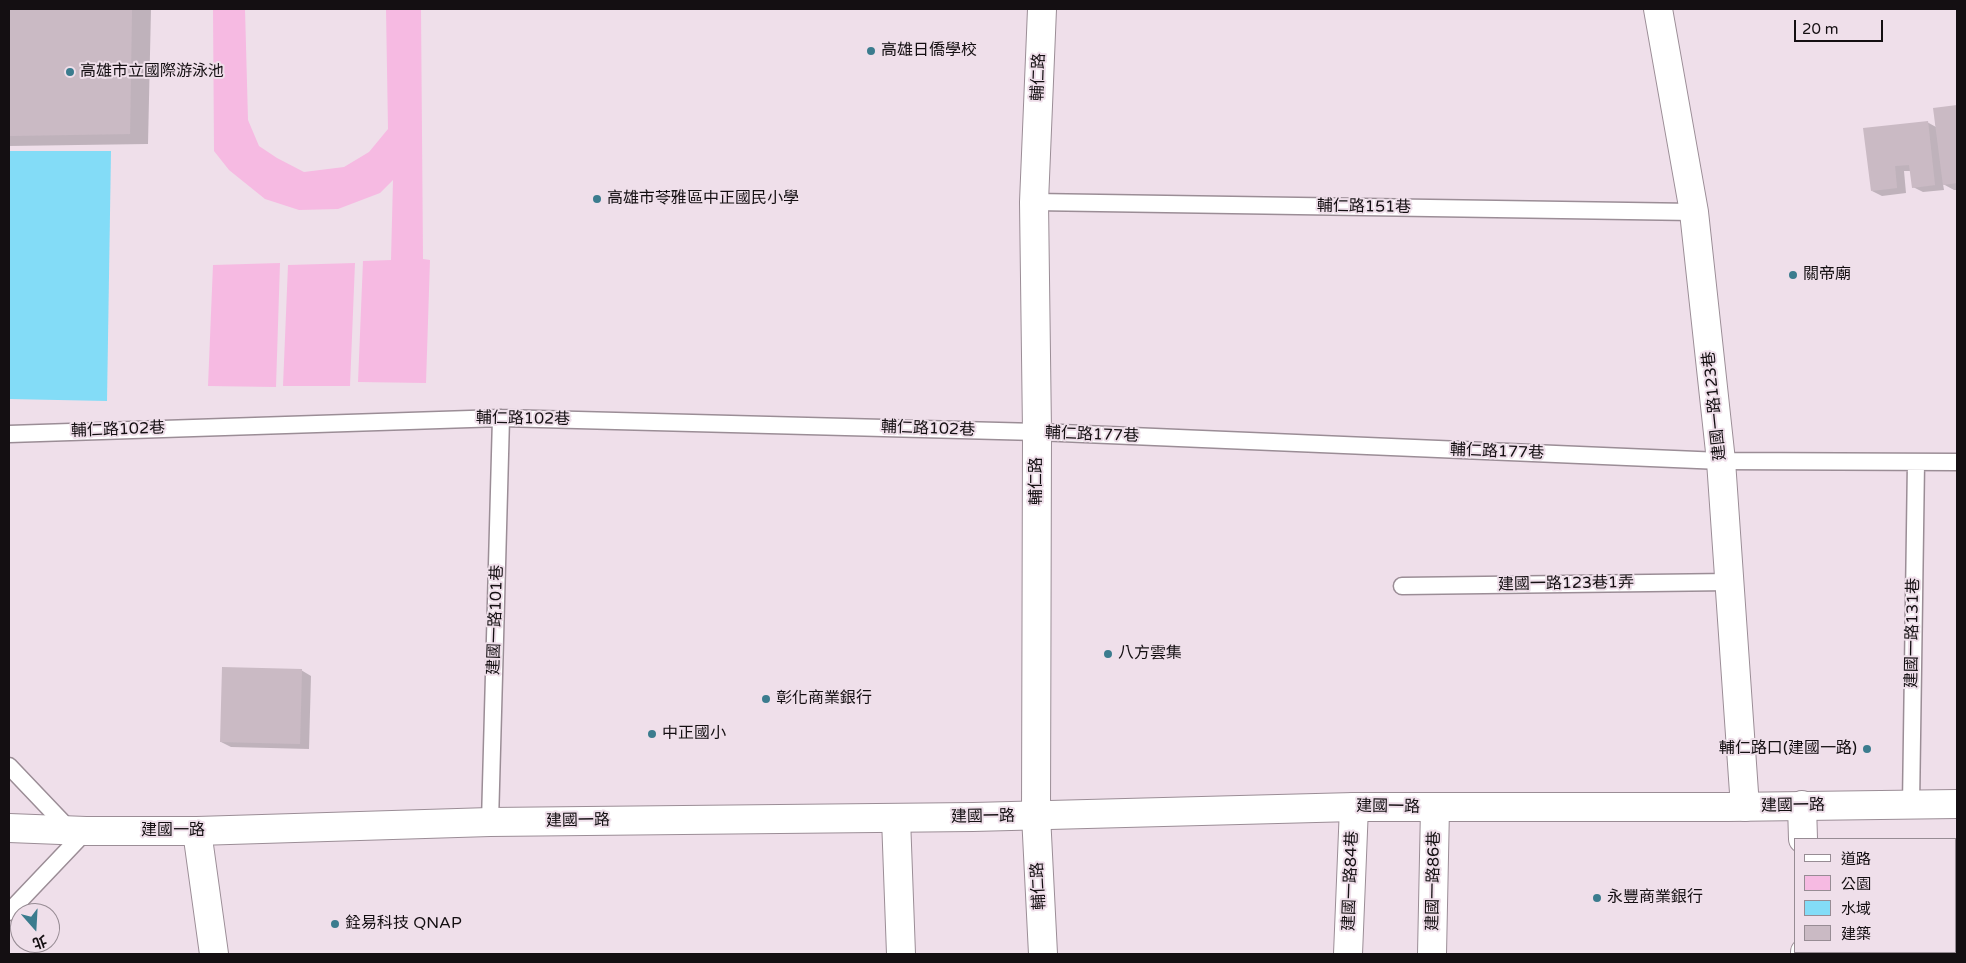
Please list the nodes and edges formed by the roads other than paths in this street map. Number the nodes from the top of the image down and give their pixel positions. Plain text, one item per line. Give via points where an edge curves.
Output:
1 (1042, 9) edge
2 (1658, 9) edge
3 (1034, 202) junction
4 (1694, 212) junction
5 (501, 418) junction
6 (1037, 432) junction
7 (9, 434) edge
8 (1721, 461) junction
9 (1916, 462) junction
10 (1957, 462) edge
11 (1731, 582) junction
12 (1402, 586) dead end
13 (9, 766) edge
14 (1957, 804) edge
15 (1802, 805) junction
16 (1911, 805) junction
17 (1745, 806) junction
18 (1354, 807) junction
19 (1435, 808) junction
20 (1036, 815) junction
21 (896, 818) junction
22 (490, 822) junction
23 (9, 828) edge
24 (77, 830) junction
25 (197, 831) junction
26 (1803, 838) edge
27 (9, 912) edge
28 (214, 954) edge
29 (900, 954) edge
30 (1043, 954) edge
31 (1348, 954) edge
32 (1432, 954) edge

1 - 3 street, 輔仁路
2 - 4 street, 建國一路123巷
3 - 4 lane, 輔仁路151巷
3 - 6 street, 輔仁路
4 - 8 street, 建國一路123巷
5 - 6 lane, 輔仁路102巷
5 - 7 lane, 輔仁路102巷
5 - 22 lane, 建國一路101巷
6 - 8 lane, 輔仁路177巷
6 - 20 street, 輔仁路
8 - 9 lane, 輔仁路177巷
8 - 11 street, 建國一路123巷
9 - 10 lane, 輔仁路177巷
9 - 16 lane, 建國一路131巷
11 - 12 lane, 建國一路123巷1弄
11 - 17 street, 建國一路123巷
13 - 24 lane
14 - 16 street, 建國一路
15 - 16 street, 建國一路
15 - 17 street, 建國一路
15 - 26 street
17 - 19 street, 建國一路
18 - 19 street, 建國一路
18 - 20 street, 建國一路
18 - 31 street, 建國一路84巷
19 - 32 street, 建國一路86巷
20 - 21 street, 建國一路
20 - 30 street, 輔仁路
21 - 22 street, 建國一路
21 - 29 street
22 - 25 street, 建國一路
23 - 24 street, 建國一路
24 - 25 street, 建國一路
24 - 27 lane
25 - 28 street

